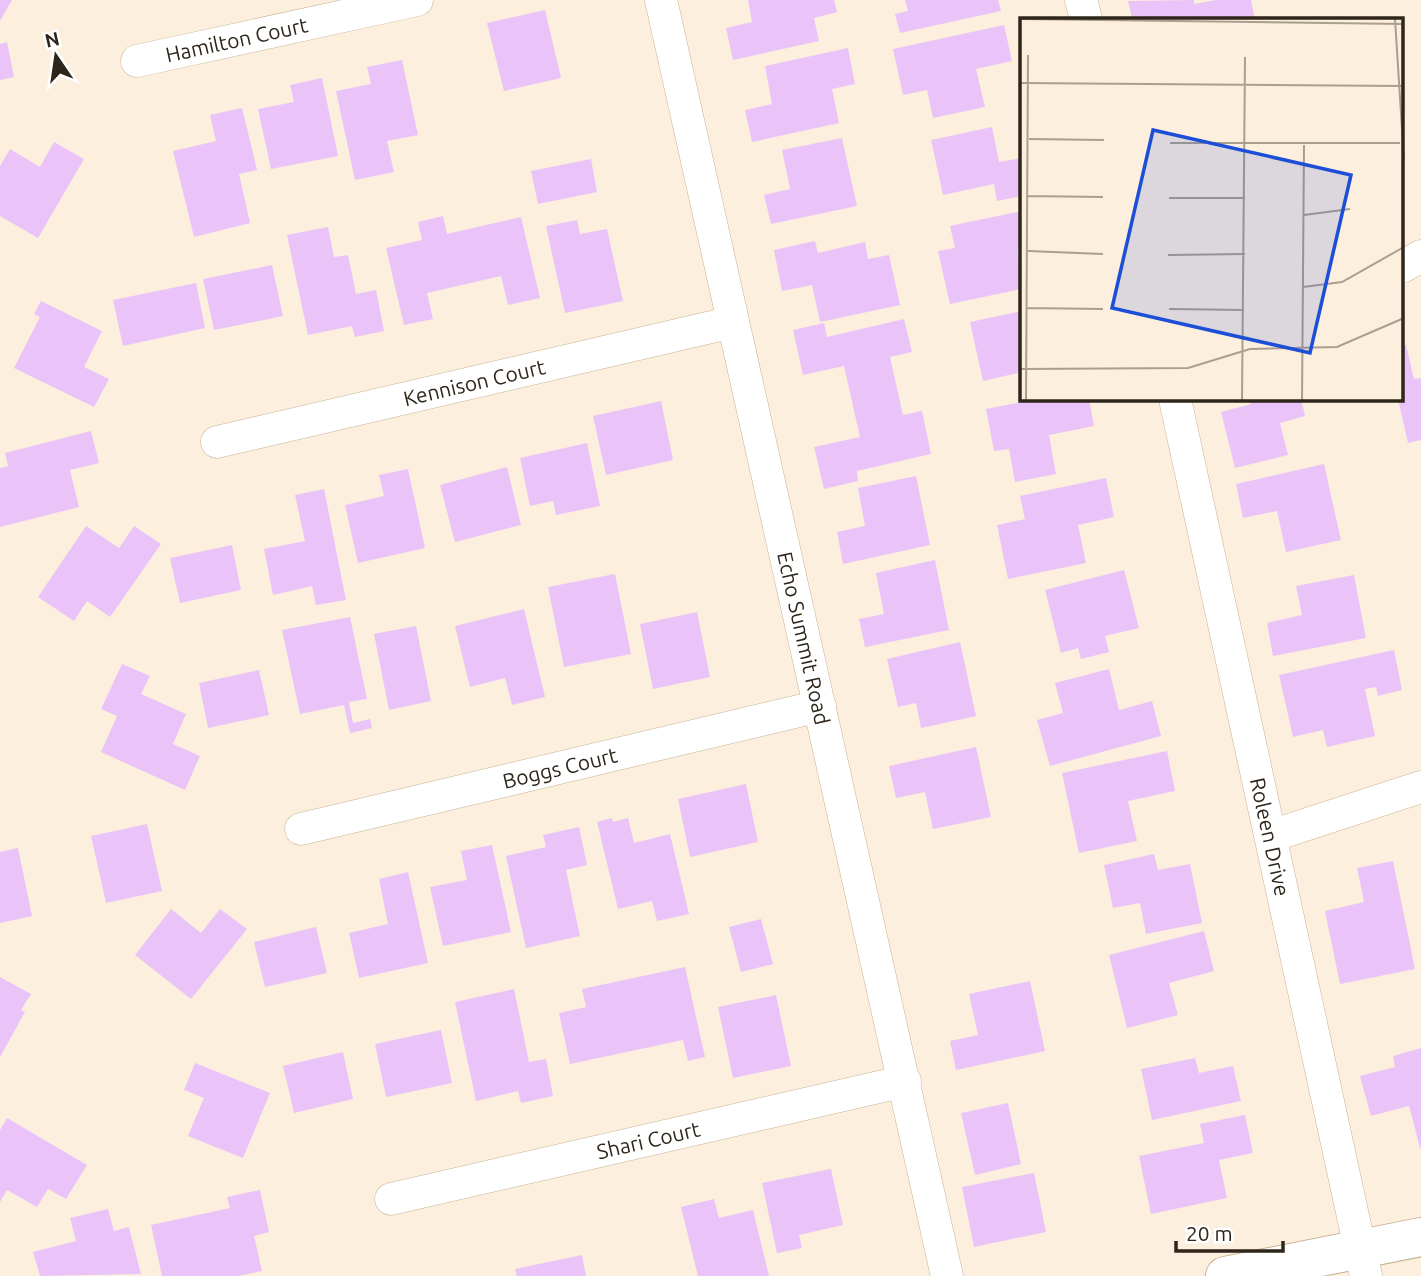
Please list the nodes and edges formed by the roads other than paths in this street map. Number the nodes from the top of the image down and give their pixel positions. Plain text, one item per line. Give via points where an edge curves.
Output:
1 (417, 0) edge
2 (661, 0) edge
3 (1081, 0) edge
4 (1086, 18) edge
5 (137, 61) dead end
6 (1421, 256) edge
7 (1404, 266) edge
8 (733, 322) junction
9 (1175, 401) edge
10 (217, 442) dead end
11 (820, 706) junction
12 (1421, 787) edge
13 (301, 829) dead end
14 (1271, 836) junction
15 (905, 1081) junction
16 (391, 1199) dead end
17 (1421, 1237) edge
18 (1364, 1263) edge
19 (947, 1276) edge
20 (1225, 1276) edge

1 - 5 street, Hamilton Court
2 - 8 street, Echo Summit Road
3 - 4 street
6 - 7 street
8 - 10 street, Kennison Court
8 - 11 street, Echo Summit Road
9 - 14 street, Roleen Drive
11 - 13 street, Boggs Court
11 - 15 street, Echo Summit Road
12 - 14 street
14 - 18 street, Roleen Drive
15 - 16 street, Shari Court
15 - 19 street, Echo Summit Road
17 - 18 street
18 - 20 street

